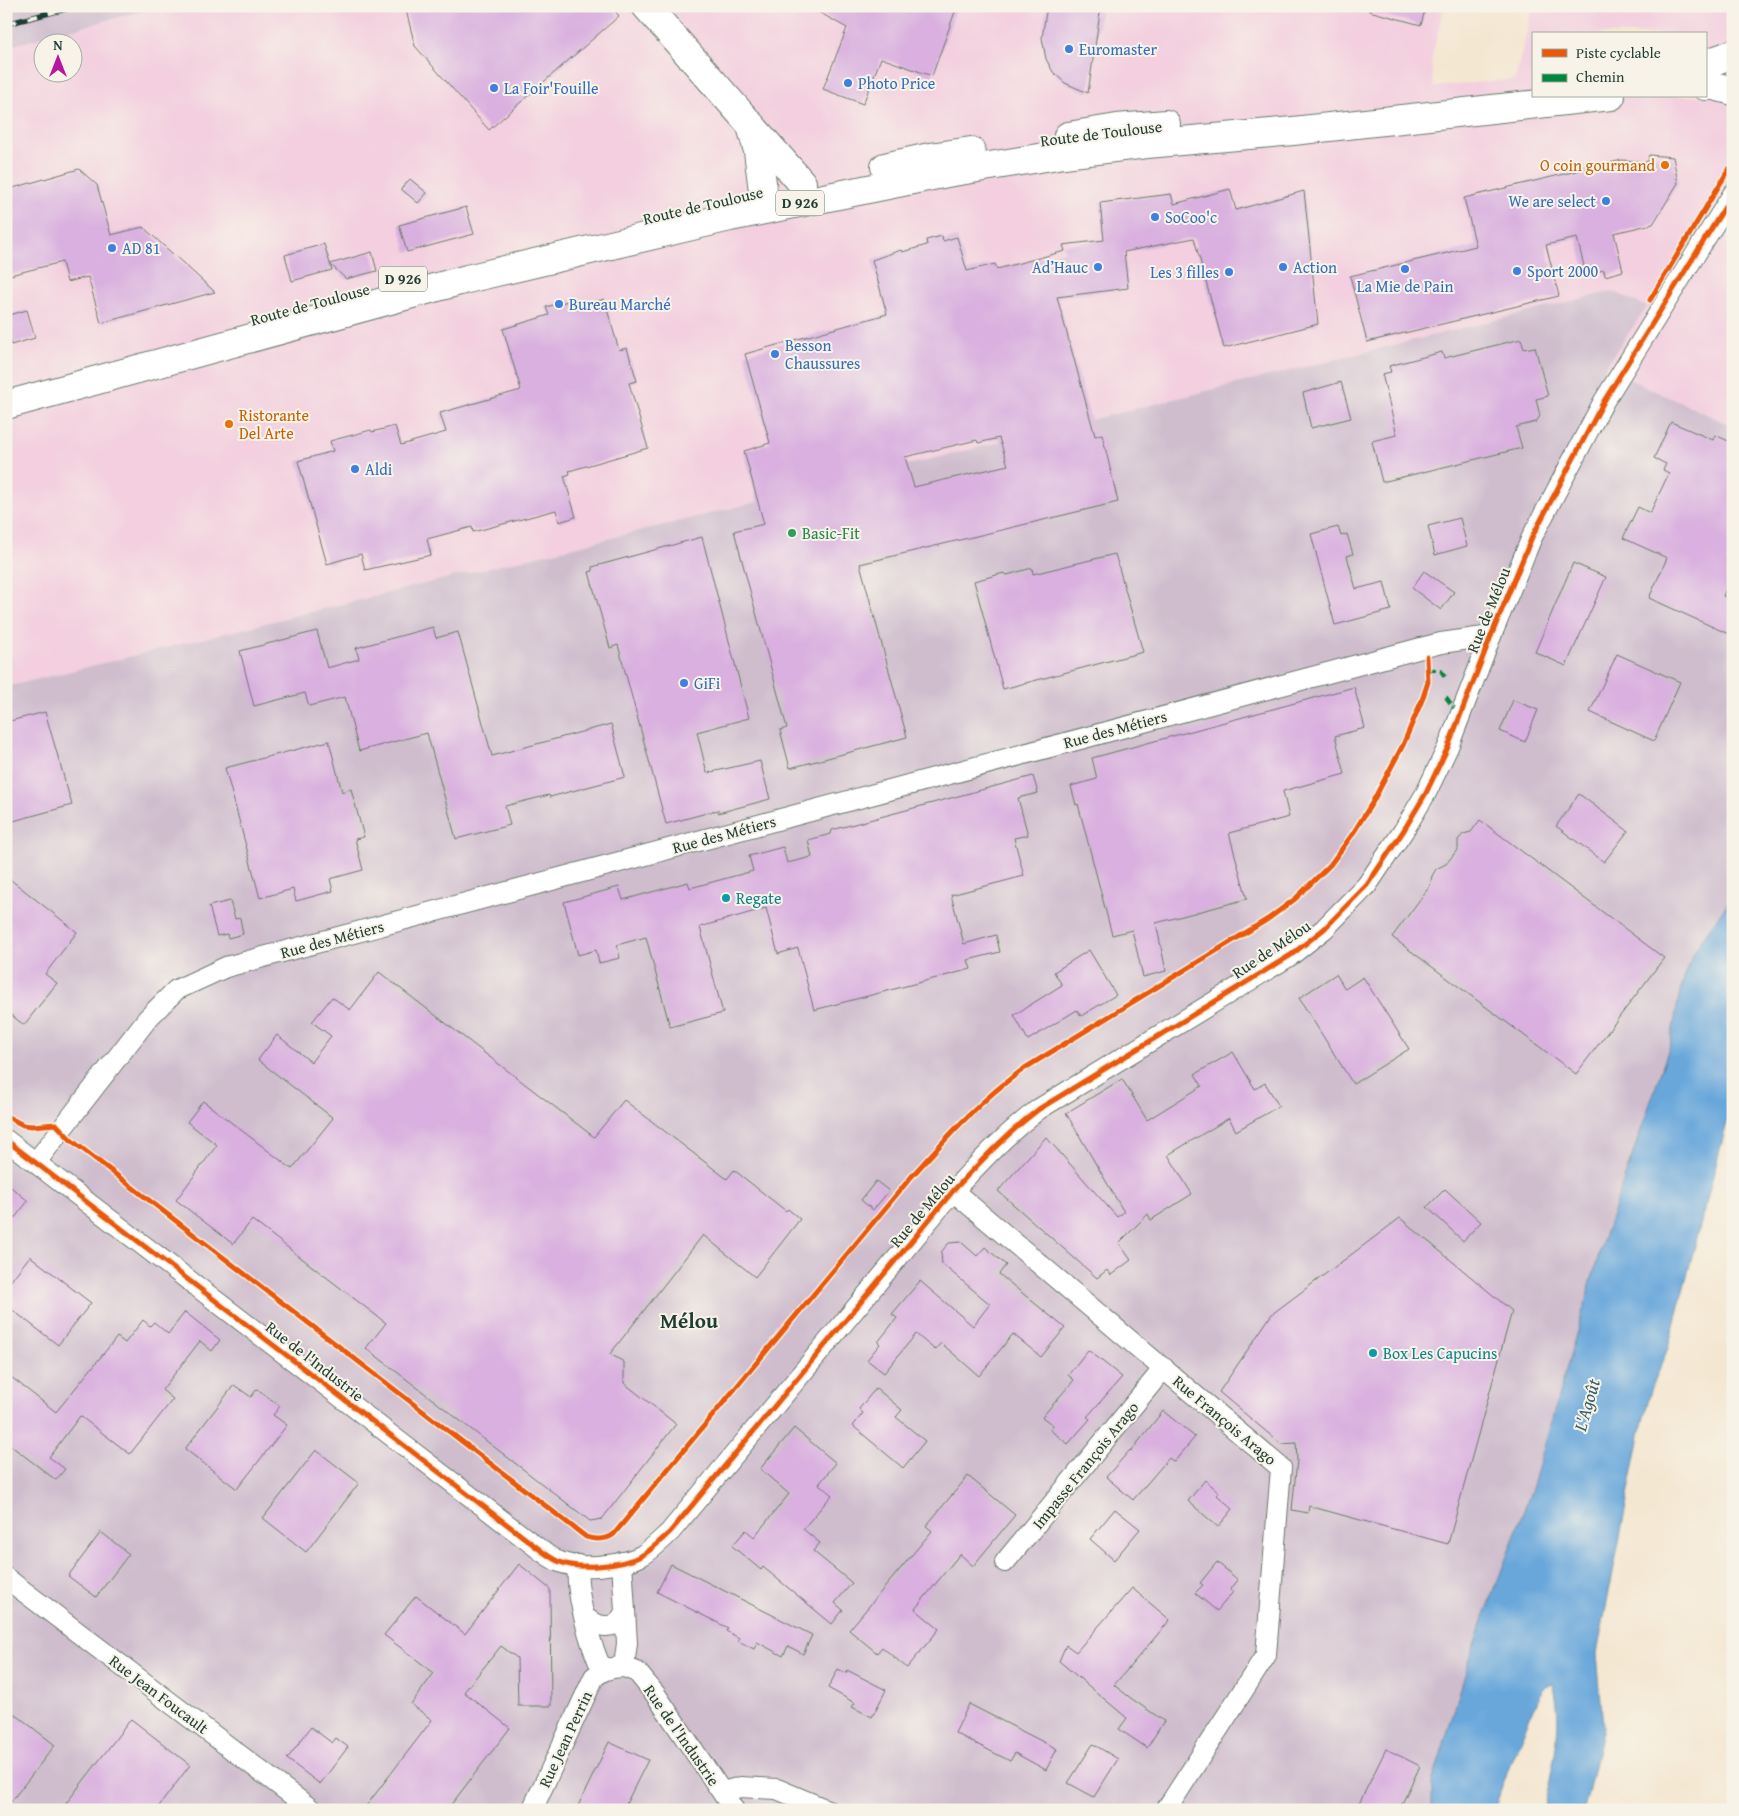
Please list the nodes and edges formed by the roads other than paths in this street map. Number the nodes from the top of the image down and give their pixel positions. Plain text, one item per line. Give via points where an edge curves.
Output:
1 (646, 6) edge
2 (1733, 54) edge
3 (1706, 64) edge
4 (1532, 86) edge
5 (1706, 86) edge
6 (1733, 91) edge
7 (1593, 98) edge
8 (749, 122) junction
9 (802, 183) junction
10 (763, 191) junction
11 (1733, 194) edge
12 (1733, 221) edge
13 (1663, 307) junction
14 (6, 387) edge
15 (6, 406) edge
16 (1490, 636) junction
17 (6, 1140) edge
18 (36, 1162) junction
19 (953, 1191) junction
20 (1164, 1368) junction
21 (622, 1562) junction
22 (1005, 1562) dead end
23 (578, 1565) junction
24 (6, 1578) edge
25 (625, 1612) junction
26 (586, 1618) junction
27 (624, 1667) junction
28 (603, 1671) junction
29 (723, 1792) junction
30 (312, 1810) edge
31 (532, 1810) edge
32 (734, 1810) edge
33 (827, 1810) edge
34 (1166, 1810) edge

1 - 8 main road
2 - 3 main road
4 - 9 main road, Route de Toulouse / D 926 via 1354,109 1118,128 930,157
5 - 6 main road
7 - 15 main road, D 926 via 1148,144 947,173 730,217 467,279
8 - 9 main road
8 - 10 main road via 758,151
9 - 10 main road, Route de Toulouse / D 926
10 - 14 main road, Route de Toulouse / D 926 via 463,262
11 - 13 street, Rue de Mélou
12 - 13 street, Rue de Mélou
13 - 16 street, Rue de Mélou via 1604,401 1545,512
16 - 18 street, Rue des Métiers via 1441,642 226,967 176,990 148,1018
16 - 19 street, Rue de Mélou via 1448,747 1426,793 1367,885 1346,908 1290,955 1015,1127
17 - 18 street, Rue de l'Industrie
18 - 23 street, Rue de l'Industrie via 543,1552 561,1563
19 - 20 street, Rue François Arago
19 - 21 street, Rue de Mélou via 670,1532 640,1557
20 - 22 street, Impasse François Arago
20 - 34 street, Rue François Arago via 1281,1468 1266,1656
21 - 23 street, Rue de l'Industrie
21 - 25 street
23 - 26 street via 577,1578
24 - 30 street, Rue Jean Foucault
25 - 26 street via 618,1624 608,1627 597,1626
25 - 27 street via 627,1643
26 - 28 street via 592,1646
27 - 28 street
27 - 29 street, Rue de l'Industrie via 637,1672 656,1695
28 - 31 street, Rue Jean Perrin via 594,1678
29 - 32 street, Rue de l'Industrie
29 - 33 street via 740,1787 777,1789

